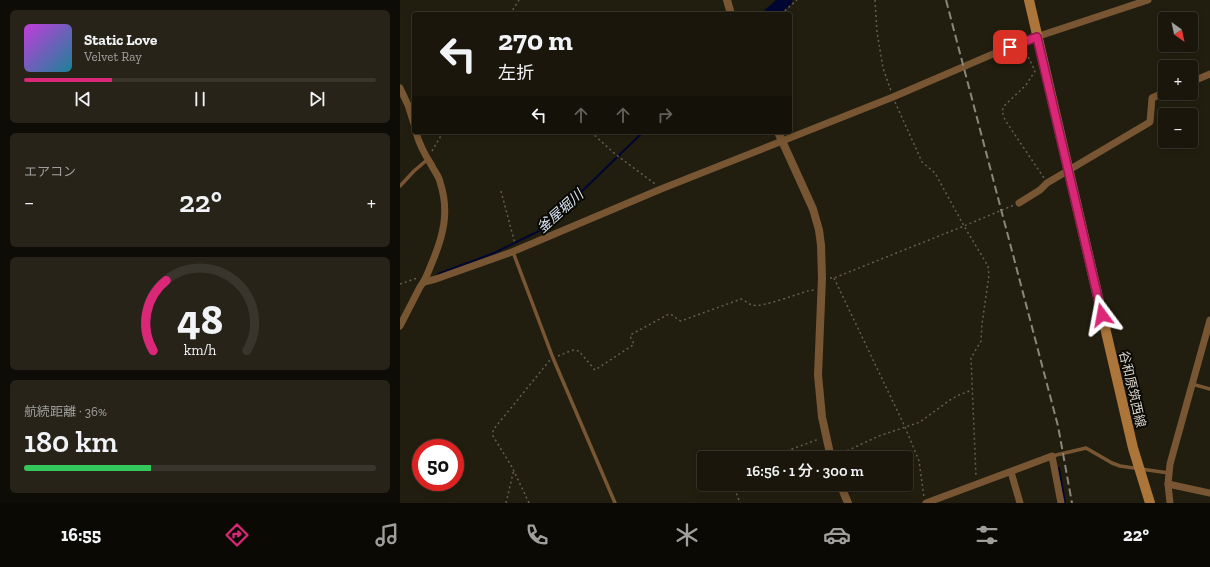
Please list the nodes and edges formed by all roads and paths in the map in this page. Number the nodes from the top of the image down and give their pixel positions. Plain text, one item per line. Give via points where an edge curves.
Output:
1 (519, 0) edge
2 (727, 0) edge
3 (797, 0) edge
4 (875, 0) edge
5 (1029, 0) edge
6 (1148, 0) edge
7 (511, 12) edge
8 (730, 12) edge
9 (783, 12) edge
10 (1037, 37) junction
11 (1021, 42) junction
12 (1210, 74) edge
13 (1198, 79) edge
14 (400, 88) edge
15 (1158, 95) edge
16 (893, 97) junction
17 (412, 118) edge
18 (417, 134) edge
19 (442, 134) edge
20 (593, 134) edge
21 (779, 134) edge
22 (782, 141) junction
23 (428, 159) junction
24 (1068, 170) junction
25 (1047, 182) junction
26 (400, 186) edge
27 (661, 189) junction
28 (501, 191) dead end
29 (1019, 202) joint
30 (964, 226) junction
31 (514, 251) junction
32 (427, 275) junction
33 (424, 282) junction
34 (400, 284) edge
35 (822, 290) junction
36 (1210, 320) edge
37 (400, 326) edge
38 (558, 356) dead end
39 (553, 358) junction
40 (1192, 384) junction
41 (1210, 389) edge
42 (972, 390) junction
43 (905, 427) junction
44 (825, 436) junction
45 (786, 451) edge
46 (829, 451) edge
47 (846, 451) edge
48 (1052, 456) junction
49 (514, 469) junction
50 (1139, 469) junction
51 (1011, 472) junction
52 (1169, 473) junction
53 (1168, 484) junction
54 (976, 485) junction
55 (736, 491) edge
56 (843, 491) edge
57 (1210, 493) edge
58 (506, 503) edge
59 (529, 503) edge
60 (615, 503) edge
61 (740, 503) edge
62 (848, 503) edge
63 (926, 503) edge
64 (1020, 503) edge
65 (1061, 503) edge
66 (1150, 503) edge
67 (1170, 503) edge

1 - 7 path
2 - 8 street
3 - 9 path
4 - 16 path via 877,32
5 - 10 main road, 谷和原筑西線
6 - 10 street
10 - 11 street
10 - 24 main road, 谷和原筑西線
11 - 16 street
11 - 25 path via 1035,71 1002,111 1005,120
12 - 13 street
14 - 17 street
15 - 24 street via 1152,98 1150,122
16 - 22 street
16 - 30 path via 922,162 935,173
18 - 23 street
19 - 23 path
20 - 27 path
21 - 22 street
22 - 27 street
22 - 35 street via 813,209 819,230
23 - 26 lane
23 - 32 street via 440,181 445,218 438,249
24 - 25 street
24 - 50 main road, 谷和原筑西線
25 - 29 street via 1040,190
27 - 31 street
28 - 31 path
29 - 30 path
30 - 42 path via 988,266 989,275 981,341 971,358
30 - 43 path via 834,278
31 - 33 street
31 - 39 lane
32 - 33 street
32 - 34 path
33 - 37 street
35 - 38 path via 808,291 766,304 752,305 741,299 682,321 669,314 632,334 630,336 633,345 595,370 579,351 573,350
35 - 44 street via 818,375
36 - 40 street
39 - 49 path via 493,430 493,436
39 - 60 lane
40 - 41 lane
40 - 52 street
42 - 43 path via 950,400 920,422
42 - 54 path
43 - 47 path
43 - 63 path via 919,461
44 - 45 path
44 - 46 street
48 - 50 lane via 1086,448 1116,464
48 - 51 street
48 - 65 street
49 - 58 path
49 - 59 path
50 - 52 lane
50 - 66 main road, 谷和原筑西線
51 - 54 street
51 - 64 street
52 - 53 street
53 - 57 street
53 - 67 street
54 - 63 street
55 - 61 path
56 - 62 street

